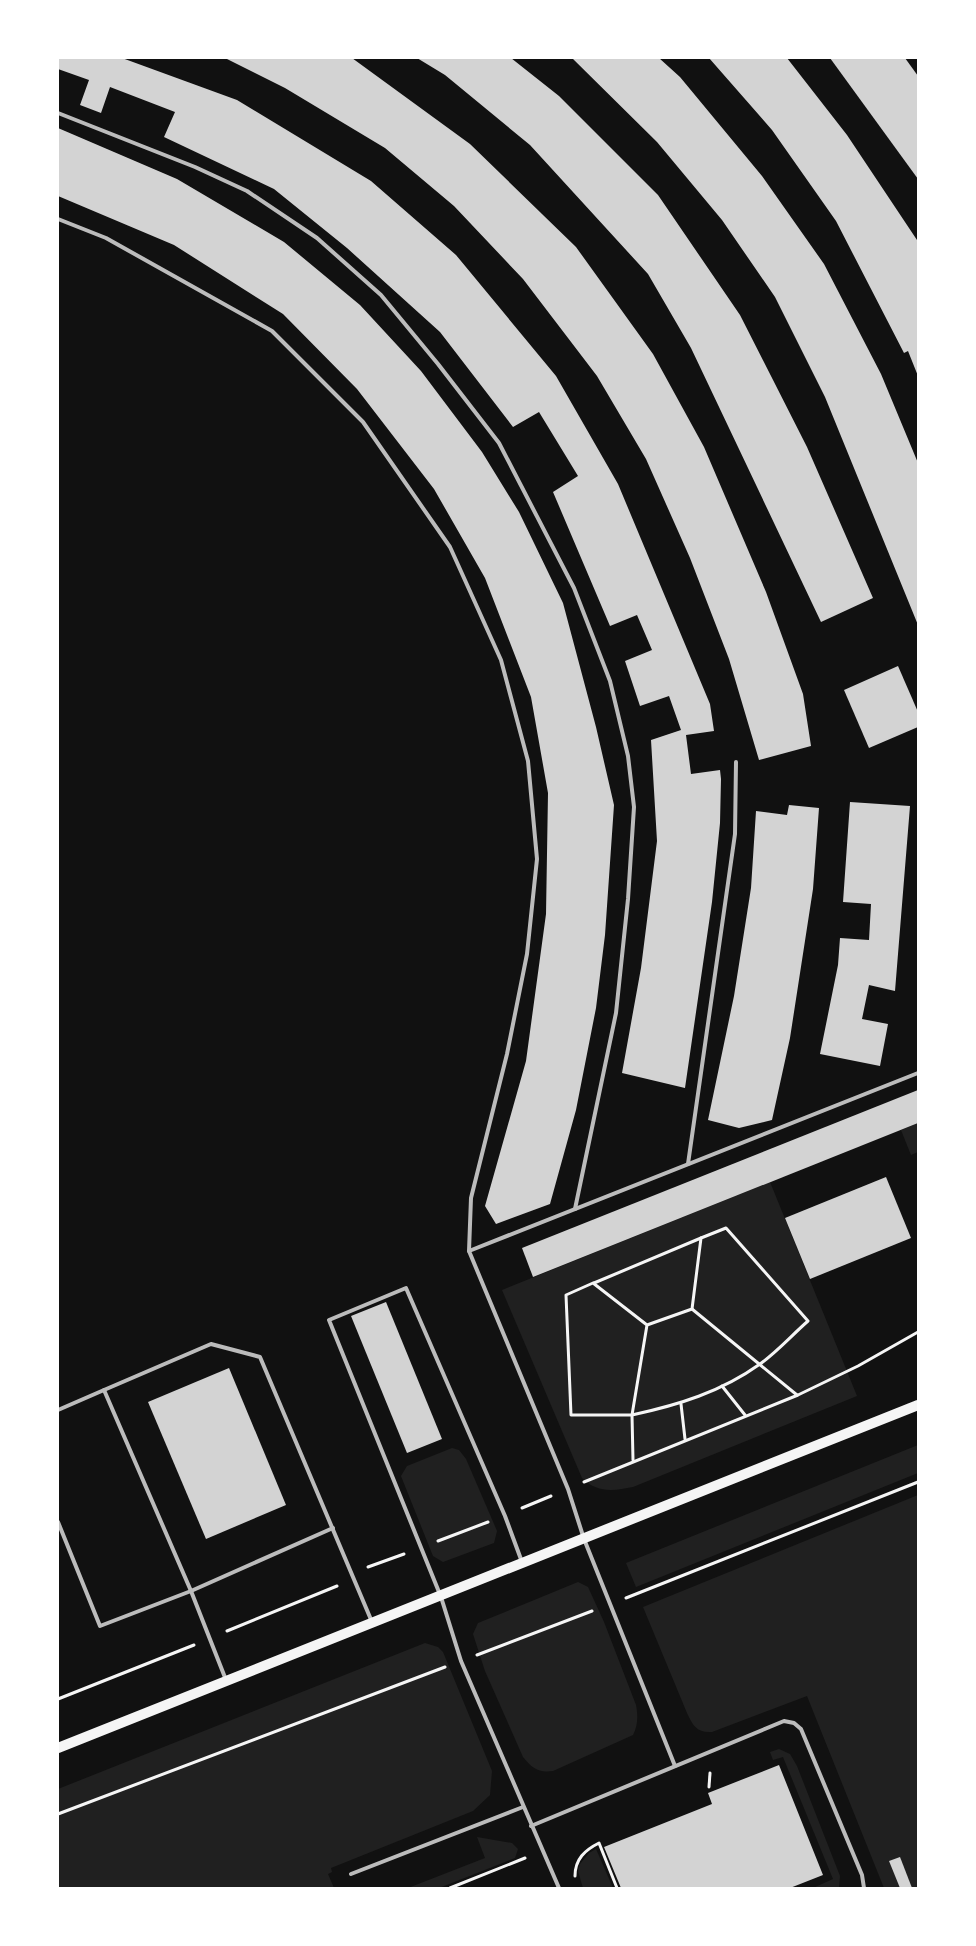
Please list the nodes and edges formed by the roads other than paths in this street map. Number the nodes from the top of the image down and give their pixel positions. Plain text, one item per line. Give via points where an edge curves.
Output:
1 (58, 113) edge
2 (58, 219) edge
3 (736, 762) dead end
4 (918, 1073) edge
5 (688, 1164) junction
6 (575, 1209) junction
7 (469, 1251) junction
8 (104, 1390) junction
9 (918, 1406) edge
10 (58, 1410) edge
11 (58, 1522) edge
12 (333, 1528) junction
13 (584, 1539) junction
14 (523, 1564) junction
15 (191, 1591) junction
16 (441, 1597) junction
17 (372, 1624) junction
18 (227, 1681) junction
19 (58, 1748) edge
20 (675, 1766) junction
21 (523, 1807) junction
22 (531, 1826) junction
23 (351, 1874) dead end
24 (559, 1888) edge
25 (864, 1888) edge

1 - 6 lane via 247,191 317,238 380,296 499,443 574,588 610,681 628,756 634,806 616,1013
2 - 7 lane via 106,238 272,331 363,422 450,547 501,660 528,761 537,859 527,954 507,1054 471,1198
3 - 5 lane via 735,834
4 - 5 lane
5 - 6 lane
6 - 7 lane
7 - 13 lane via 568,1489
8 - 10 lane
8 - 12 lane via 211,1344 260,1357
8 - 15 lane
9 - 13 main road
11 - 15 lane via 100,1626
12 - 15 lane
12 - 17 lane
13 - 14 main road
13 - 20 lane
14 - 16 main road
14 - 16 lane via 406,1288 329,1320
15 - 18 lane
16 - 17 main road
16 - 21 lane via 461,1661
17 - 18 main road
18 - 19 main road
20 - 22 lane
20 - 25 lane via 784,1722 794,1723 801,1729 862,1875
21 - 22 lane
21 - 23 lane
22 - 24 lane

